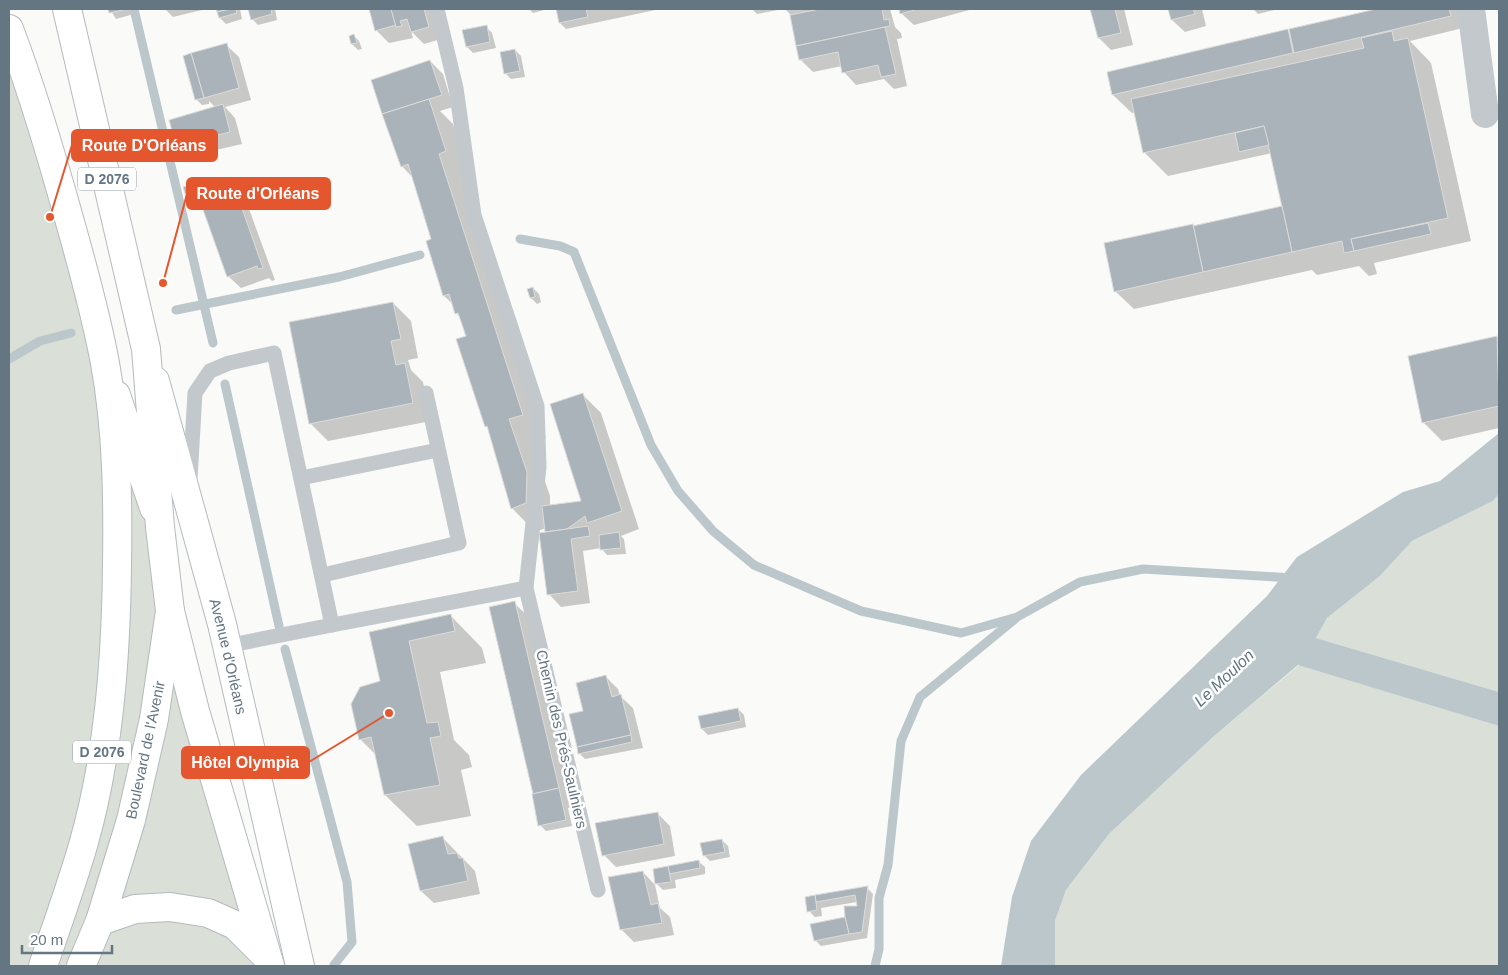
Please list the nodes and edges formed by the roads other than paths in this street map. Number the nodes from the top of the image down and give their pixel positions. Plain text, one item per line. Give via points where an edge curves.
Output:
1 (67, 9) edge
2 (437, 9) edge
3 (1471, 9) edge
4 (9, 29) edge
5 (1485, 114) dead end
6 (146, 348) junction
7 (105, 363) junction
8 (426, 393) dead end
9 (438, 450) junction
10 (302, 478) junction
11 (188, 503) junction
12 (160, 527) junction
13 (323, 575) junction
14 (526, 588) junction
15 (170, 611) junction
16 (332, 624) junction
17 (226, 646) junction
18 (598, 890) dead end
19 (100, 921) junction
20 (268, 961) edge
21 (43, 966) edge
22 (81, 966) edge
23 (300, 966) edge

1 - 6 main road, D 2076
2 - 14 lane via 456,88 474,215 537,406 540,467
3 - 5 street
4 - 7 main road, D 2076 via 54,165
6 - 11 main road, Avenue d'Orléans
6 - 12 main road, D 2076
7 - 12 main road, D 2076
7 - 21 main road, D 2076 via 115,447 118,529 116,644 103,749 84,842
8 - 9 lane
9 - 10 lane
9 - 13 lane via 459,543
10 - 11 lane via 274,353 229,363 210,371 195,393
10 - 13 lane
11 - 17 main road, Avenue d'Orléans
12 - 15 main road, Boulevard de l'Avenir / D 2076
13 - 16 lane
14 - 16 lane
14 - 18 lane, Chemin des Prés-Saulniers
15 - 19 main road, Boulevard de l'Avenir / D 2076 via 152,728 131,820
15 - 20 main road via 195,711
16 - 17 lane
17 - 23 main road, Avenue d'Orléans
19 - 20 main road via 135,909 170,907 208,912 235,925
19 - 22 main road, Boulevard de l'Avenir / D 2076

